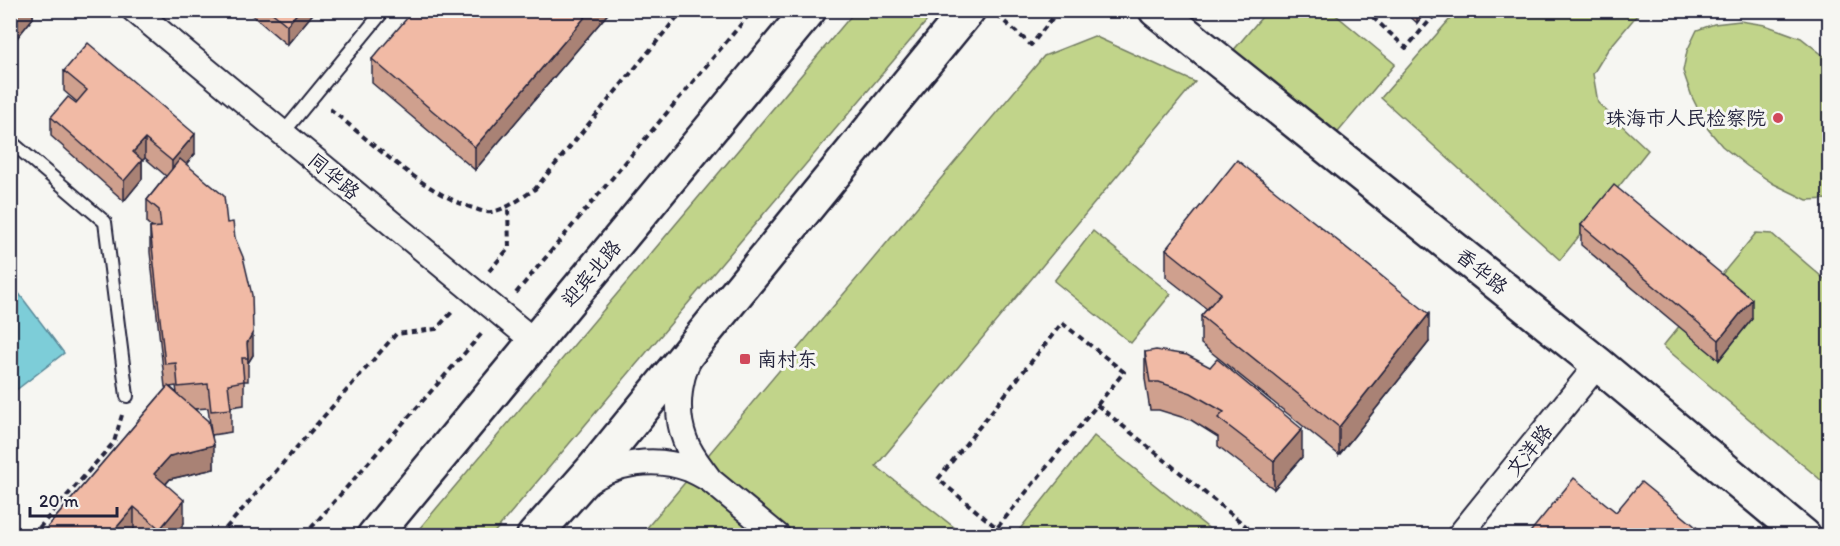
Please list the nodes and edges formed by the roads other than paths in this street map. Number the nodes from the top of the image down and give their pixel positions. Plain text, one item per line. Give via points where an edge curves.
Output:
1 (134, 10) edge
2 (384, 10) edge
3 (808, 10) edge
4 (968, 10) edge
5 (1156, 10) edge
6 (283, 133) junction
7 (10, 141) edge
8 (535, 342) junction
9 (696, 344) junction
10 (1598, 364) junction
11 (127, 396) road end
12 (710, 480) junction
13 (567, 499) junction
14 (374, 536) edge
15 (534, 536) edge
16 (778, 536) edge
17 (1459, 536) edge
18 (1804, 536) edge

1 - 6 street, 同华路
2 - 6 lane
3 - 8 main road, 迎宾北路
4 - 9 main road
5 - 10 main road, 香华路
6 - 8 street, 同华路
7 - 11 lane via 105,222
8 - 14 main road, 迎宾北路
9 - 12 street via 682,376 679,418 685,441
9 - 13 main road
10 - 17 street, 文洋路
10 - 18 main road, 香华路
12 - 13 street via 688,469 644,462 593,478
12 - 16 street
13 - 15 main road

